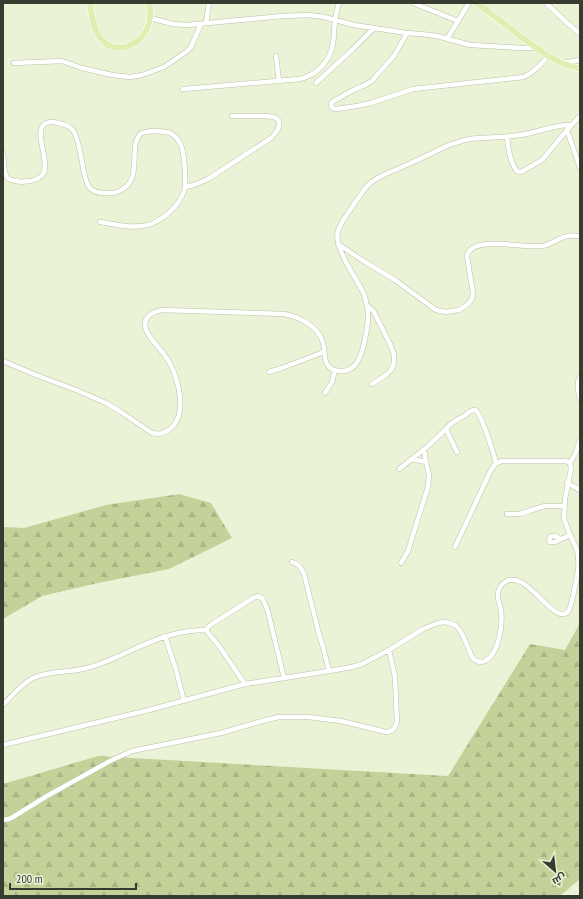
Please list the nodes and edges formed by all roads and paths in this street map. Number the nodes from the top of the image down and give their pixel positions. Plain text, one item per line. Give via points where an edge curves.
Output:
1 (90, 3) edge
2 (149, 3) edge
3 (209, 3) edge
4 (339, 3) edge
5 (413, 3) edge
6 (469, 3) edge
7 (477, 3) edge
8 (546, 3) edge
9 (150, 18) junction
10 (335, 19) junction
11 (458, 21) junction
12 (206, 23) junction
13 (200, 24) junction
14 (374, 28) junction
15 (407, 34) junction
16 (580, 34) edge
17 (447, 39) junction
18 (537, 48) junction
19 (276, 56) dead end
20 (548, 56) junction
21 (580, 60) edge
22 (14, 63) dead end
23 (562, 63) junction
24 (580, 69) edge
25 (279, 81) junction
26 (316, 83) dead end
27 (183, 89) dead end
28 (232, 116) dead end
29 (580, 116) edge
30 (572, 125) junction
31 (567, 130) junction
32 (507, 137) junction
33 (3, 153) edge
34 (580, 168) edge
35 (185, 187) junction
36 (100, 222) dead end
37 (580, 236) edge
38 (338, 244) junction
39 (367, 305) junction
40 (324, 352) junction
41 (3, 361) edge
42 (335, 370) junction
43 (268, 372) dead end
44 (580, 377) edge
45 (372, 384) dead end
46 (325, 393) dead end
47 (580, 399) edge
48 (446, 429) junction
49 (580, 440) edge
50 (424, 449) junction
51 (457, 452) dead end
52 (411, 459) junction
53 (426, 462) junction
54 (496, 463) junction
55 (570, 463) junction
56 (399, 469) dead end
57 (567, 483) junction
58 (580, 490) edge
59 (564, 506) junction
60 (507, 514) dead end
61 (570, 535) junction
62 (560, 539) dead end
63 (454, 547) dead end
64 (292, 562) dead end
65 (401, 563) dead end
66 (206, 630) junction
67 (165, 636) junction
68 (389, 650) junction
69 (330, 671) junction
70 (284, 678) junction
71 (245, 684) junction
72 (184, 701) junction
73 (3, 705) edge
74 (3, 745) edge
75 (3, 820) edge

1 - 9 main road via 98,34 103,42 118,48 129,46 139,40 146,33
2 - 9 main road
3 - 12 street
4 - 10 street
5 - 11 street
6 - 11 street
7 - 18 main road
8 - 16 street
9 - 13 street via 187,26
10 - 12 street via 296,15
10 - 14 street
10 - 25 street via 331,51 318,71 300,79
11 - 17 street
12 - 13 street
13 - 22 street via 191,47 186,52 159,69 142,75 112,75 62,61
14 - 15 street
14 - 26 street
15 - 17 street
15 - 20 street via 394,56 372,81 332,102 332,108 371,103 413,89 524,77 542,64
17 - 18 street via 478,46
18 - 20 main road
19 - 25 street
20 - 23 main road
21 - 23 street
23 - 24 main road
25 - 27 street
28 - 35 street via 275,118 279,121 279,127 271,138 208,179
29 - 30 street
30 - 31 street
30 - 32 street
31 - 32 street via 542,160 521,172 514,168
31 - 34 street
32 - 38 street via 460,142 376,179 368,185 343,220 337,235
33 - 35 street via 5,171 10,179 26,182 36,180 44,172 45,164 42,127 51,122 63,124 74,131 86,182 90,188 99,193 114,193 128,185 134,173 135,148 140,134 166,132 180,142 183,149
35 - 36 street via 182,196 169,212 148,225
37 - 38 street via 565,236 540,247 496,243 472,249 467,256 472,299 459,310 445,312 436,310
38 - 39 street via 364,294
39 - 42 street via 366,334 358,360 351,369 344,372
39 - 45 street via 374,312 394,354 391,370
40 - 41 street via 322,340 316,331 302,319 291,315 162,310 152,313 147,318 145,326 173,368 180,397 177,421 169,430 157,434 106,403
40 - 42 street via 329,367
40 - 43 street
42 - 46 street via 332,382
44 - 47 street
48 - 50 street
48 - 51 street
48 - 54 street via 472,410 477,411
49 - 55 street
50 - 52 street
50 - 53 street
52 - 53 street
52 - 56 street
53 - 65 street via 428,487 408,551
54 - 55 street
54 - 63 street via 484,482
55 - 57 street
57 - 58 street
57 - 59 street
59 - 60 street via 545,506 520,514
59 - 61 street via 565,522
61 - 62 street
61 - 68 street via 577,550 578,564 571,604 566,613 560,614 553,610 520,581 509,580 502,584 498,592 501,609 499,638 493,653 484,662 474,660 459,629 444,622 433,624
64 - 69 street via 299,566 304,574
66 - 67 street
66 - 70 street via 254,598 260,597 268,612
66 - 71 street
67 - 72 street
67 - 73 street via 102,663 44,674 32,679 24,683
68 - 69 street via 362,664
68 - 75 street via 394,667 397,722 389,732 335,720 279,717 221,733 127,753 13,817
69 - 70 street
70 - 71 street
71 - 72 street
72 - 74 street

